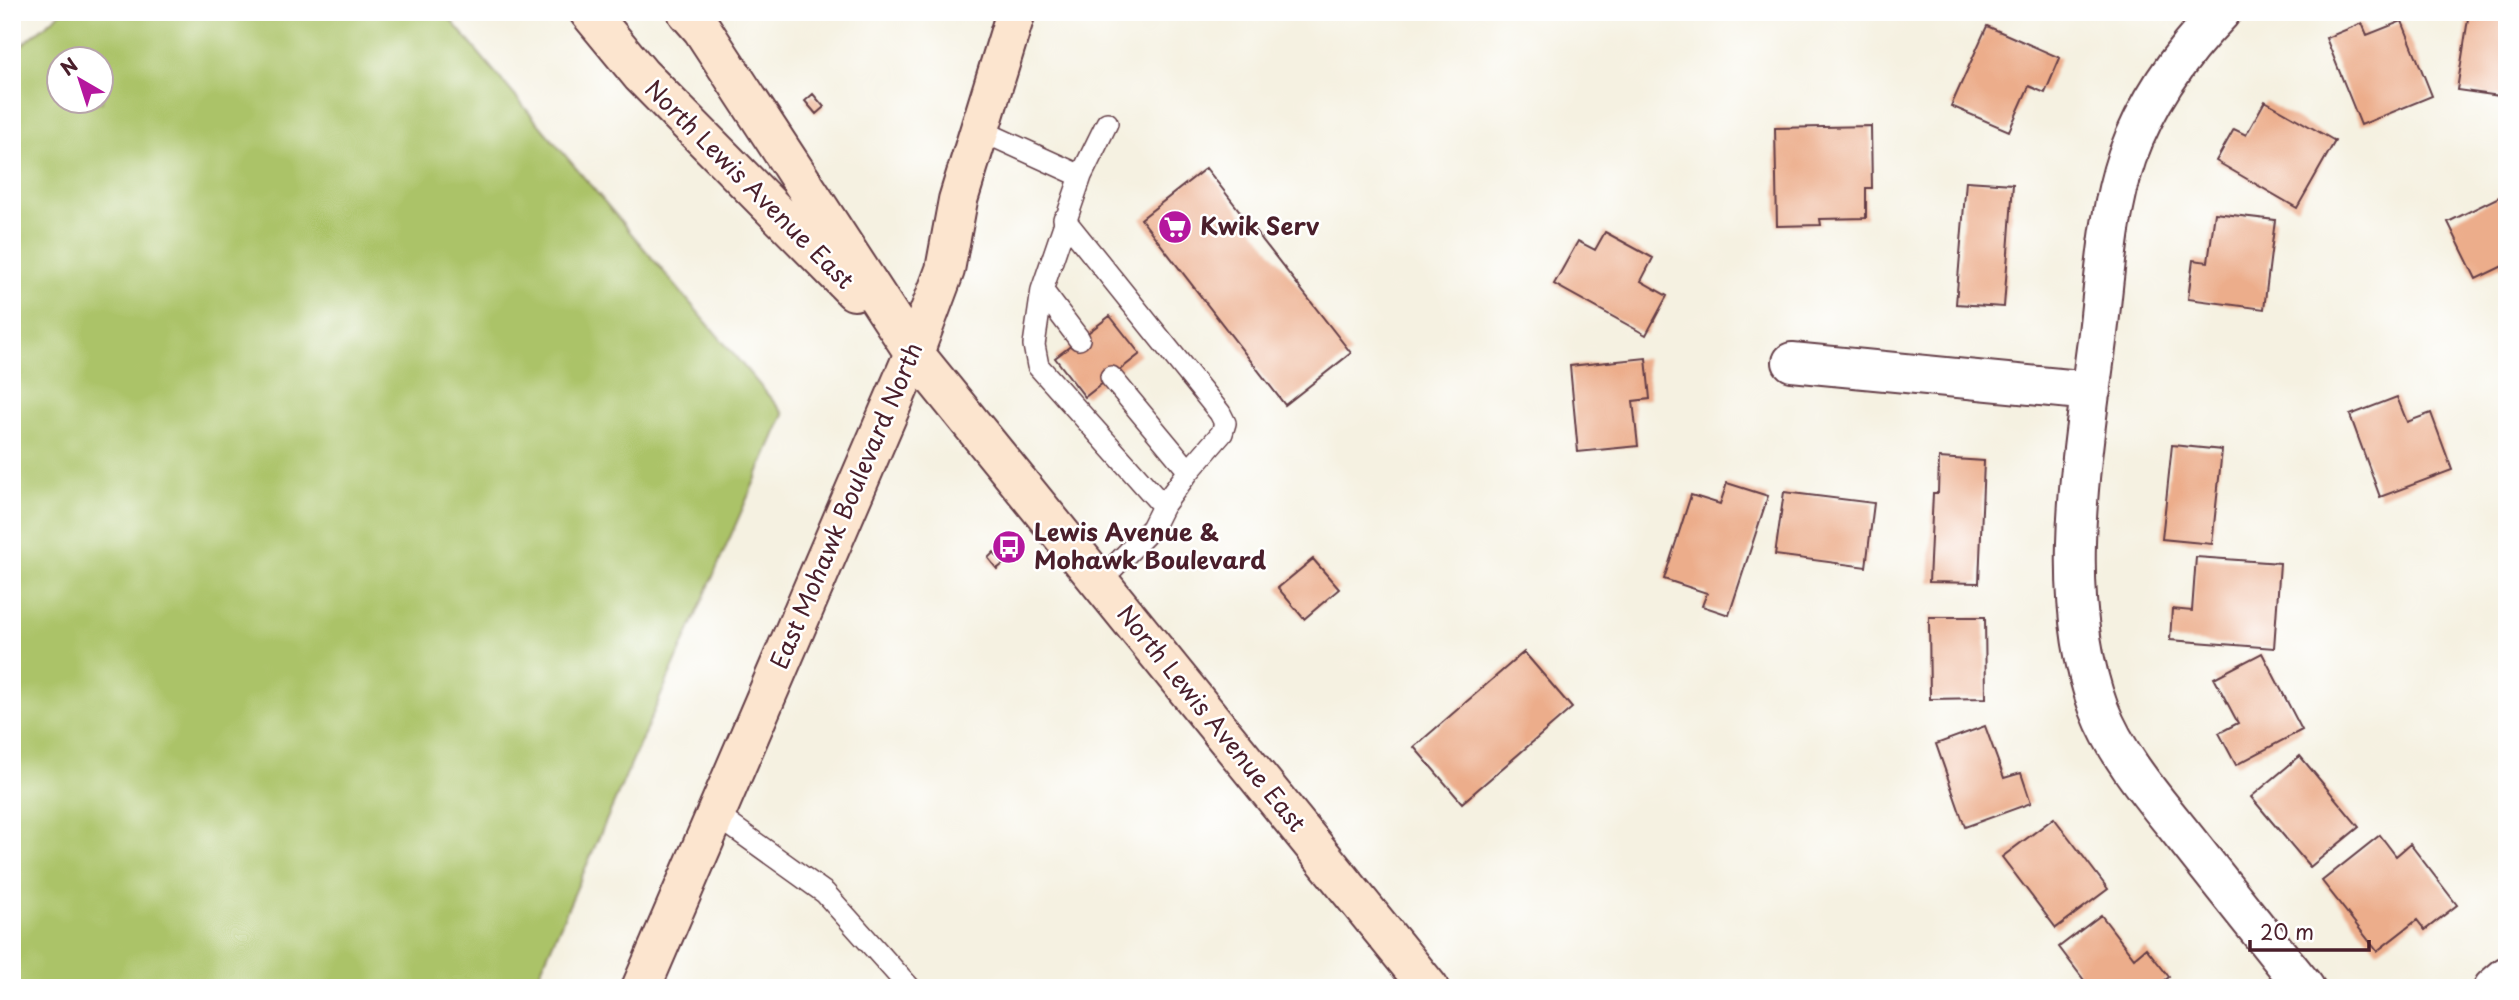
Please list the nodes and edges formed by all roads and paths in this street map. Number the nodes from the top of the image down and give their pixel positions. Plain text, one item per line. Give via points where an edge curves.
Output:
1 (589, 12) edge
2 (687, 12) edge
3 (1016, 12) edge
4 (2221, 12) edge
5 (1107, 123) dead end
6 (981, 130) junction
7 (1081, 176) junction
8 (1064, 219) junction
9 (1042, 290) junction
10 (1079, 339) dead end
11 (914, 353) junction
12 (1792, 362) dead end
13 (1111, 377) dead end
14 (2091, 391) junction
15 (1189, 471) junction
16 (1163, 506) junction
17 (1100, 582) junction
18 (715, 814) junction
19 (2507, 976) edge
20 (641, 988) edge
21 (910, 988) edge
22 (1429, 988) edge
23 (2305, 988) edge
24 (2493, 988) edge

1 - 11 main road, North Lewis Avenue East via 641,75
2 - 11 main road, North Lewis Avenue East
3 - 6 main road, East Mohawk Boulevard North
4 - 14 street via 2174,65 2127,157 2111,222
5 - 7 lane
6 - 7 lane
6 - 11 main road, East Mohawk Boulevard North via 958,200 945,270
7 - 8 lane
8 - 9 lane
8 - 15 lane via 1220,413 1222,433
9 - 10 lane
9 - 16 lane via 1034,345 1038,366
11 - 17 main road, North Lewis Avenue East
11 - 18 main road, East Mohawk Boulevard North
12 - 14 street
13 - 15 lane
14 - 23 street via 2077,534 2077,612 2099,709 2137,777
15 - 16 lane
16 - 17 lane via 1152,528
17 - 22 main road, North Lewis Avenue East
18 - 20 main road, East Mohawk Boulevard North
18 - 21 lane via 825,893
19 - 24 street

